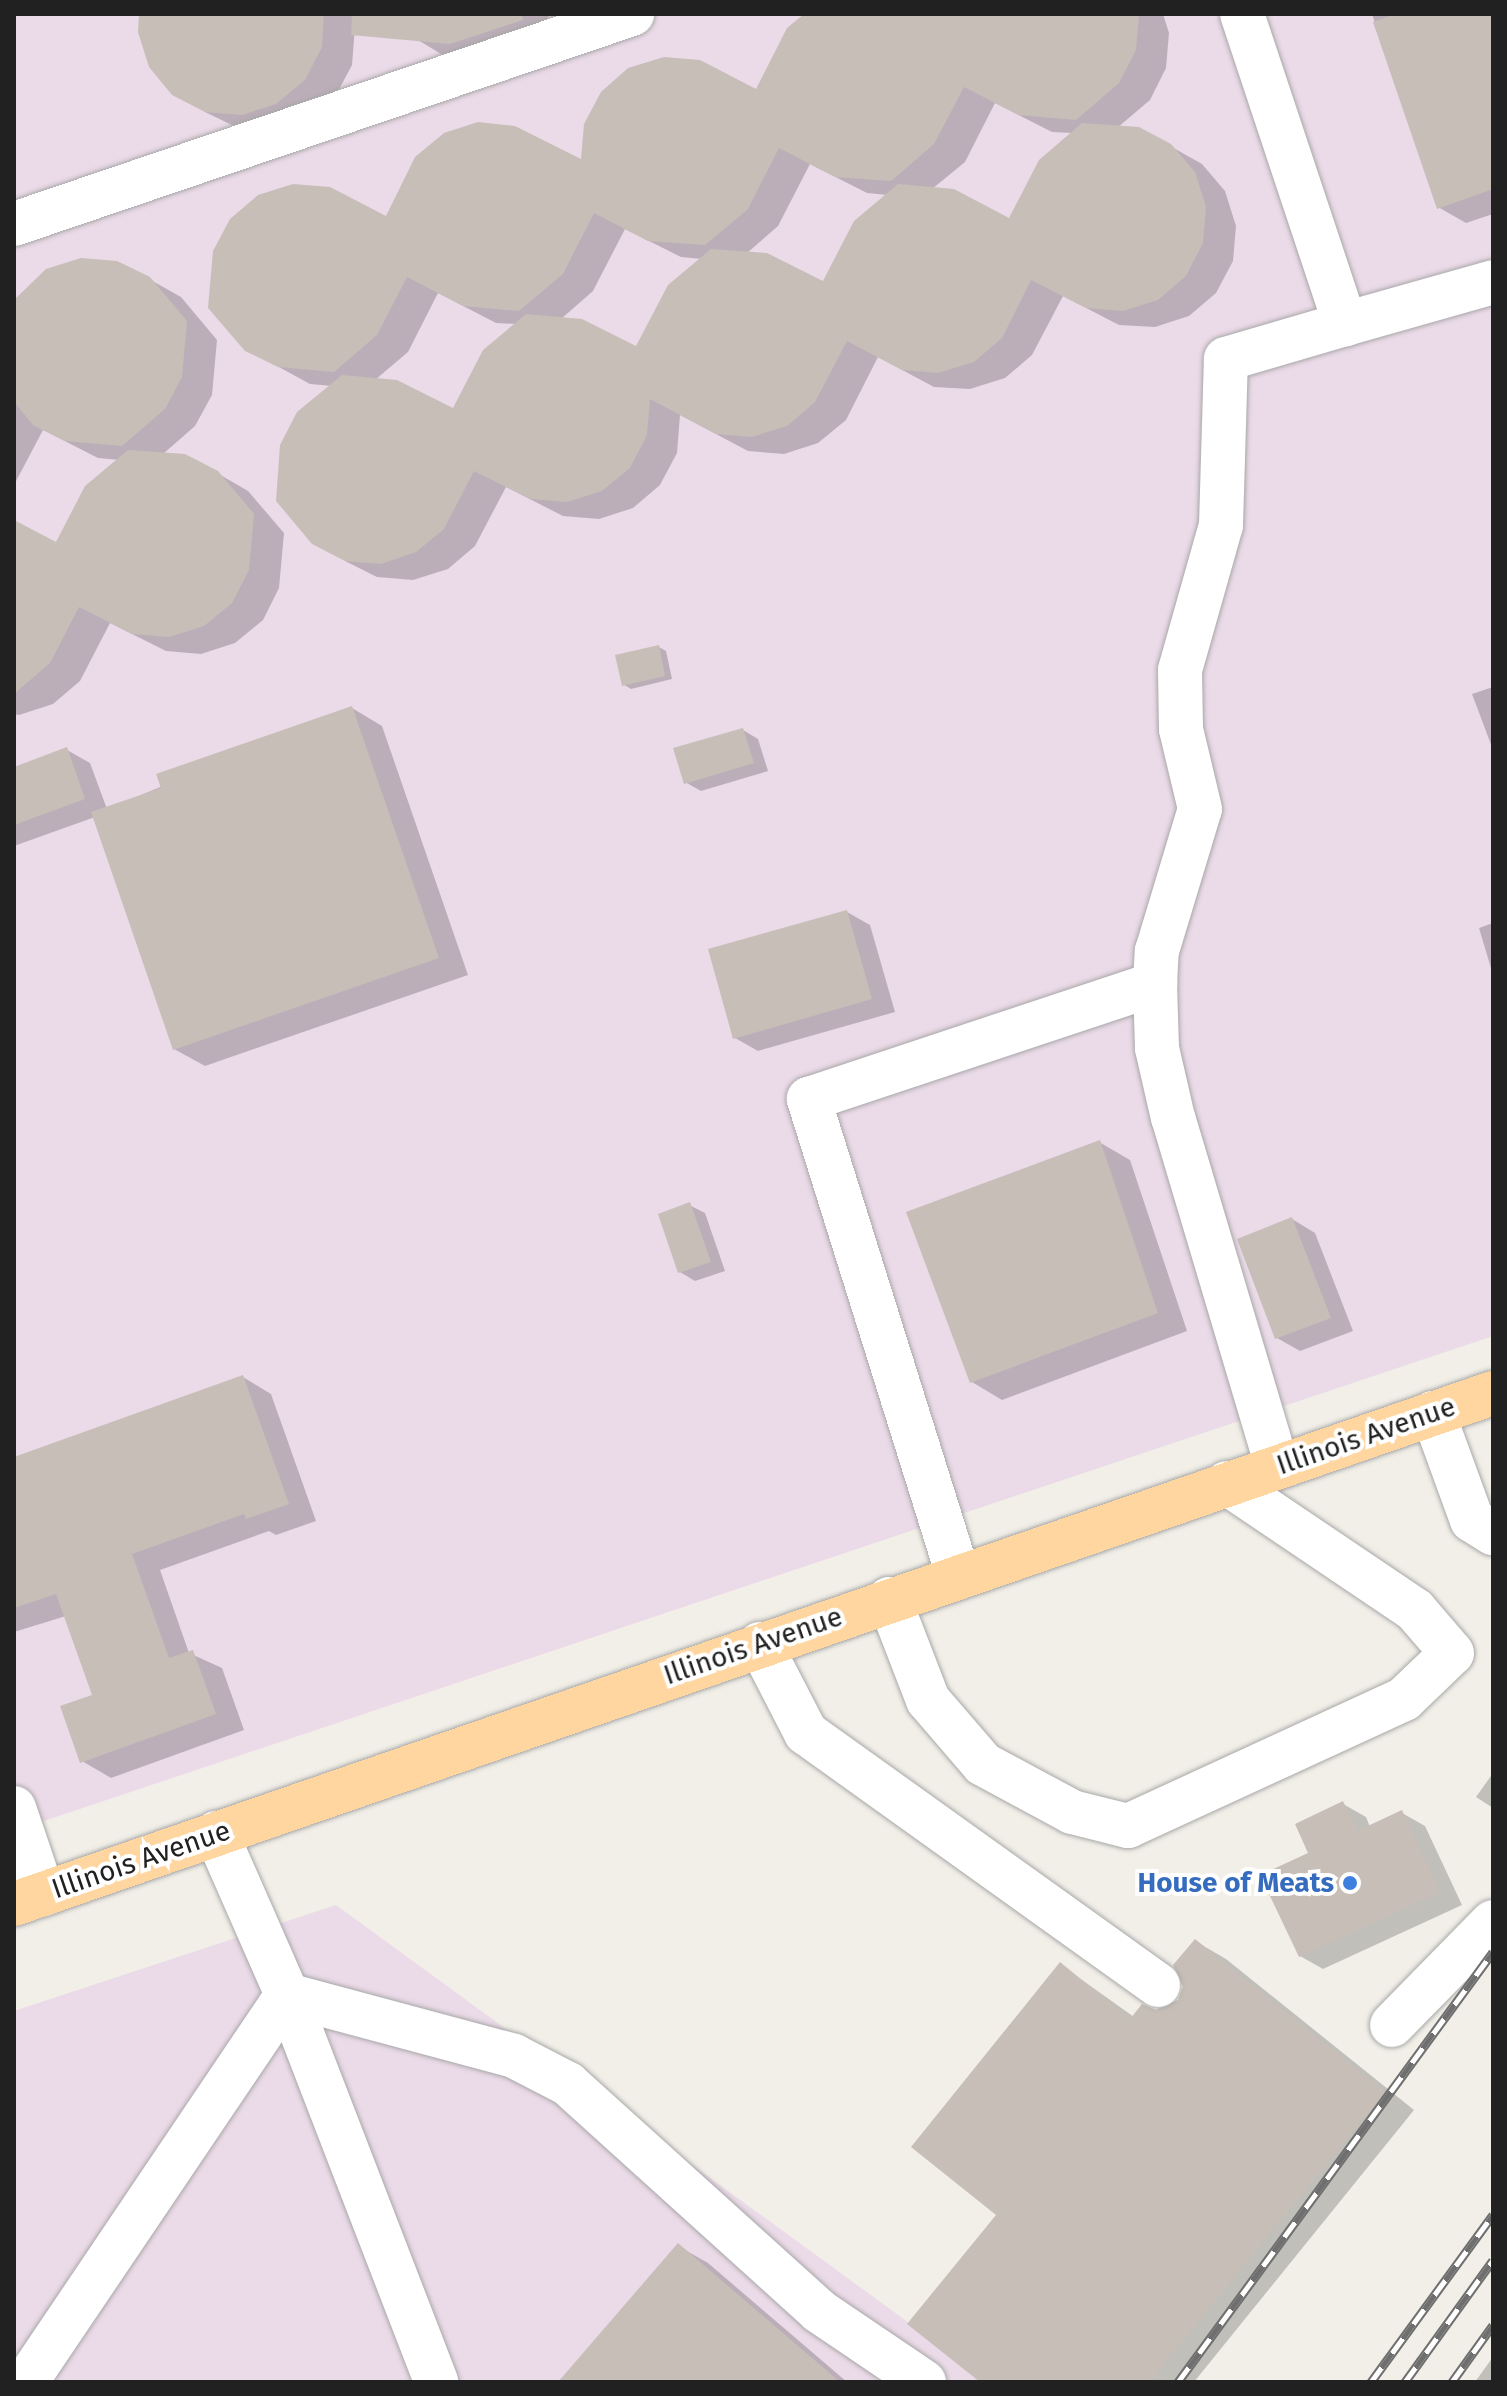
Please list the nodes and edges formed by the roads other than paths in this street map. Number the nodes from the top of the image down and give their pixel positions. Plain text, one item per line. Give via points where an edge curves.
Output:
1 (632, 14) edge
2 (1242, 14) edge
3 (14, 224) edge
4 (1493, 282) edge
5 (1345, 324) junction
6 (1155, 984) junction
7 (1493, 1393) edge
8 (1433, 1413) junction
9 (1277, 1466) junction
10 (1227, 1483) junction
11 (1493, 1533) edge
12 (958, 1575) junction
13 (889, 1599) junction
14 (760, 1644) junction
15 (14, 1808) edge
16 (216, 1833) junction
17 (28, 1899) edge
18 (1493, 1922) edge
19 (1158, 1985) dead end
20 (287, 1995) junction
21 (1392, 2025) dead end
22 (26, 2382) edge
23 (436, 2382) edge
24 (924, 2382) edge

1 - 3 lane
2 - 5 lane
4 - 5 lane
5 - 6 lane via 1226,359 1221,525 1180,670 1181,729 1200,809 1164,924
6 - 9 lane via 1157,1048 1173,1118
6 - 12 lane via 809,1099
7 - 8 main road, Illinois Avenue
8 - 9 main road, Illinois Avenue
8 - 11 lane via 1472,1520
9 - 10 main road, Illinois Avenue
10 - 12 main road, Illinois Avenue
10 - 13 lane via 1415,1610 1452,1653 1404,1699 1128,1826 1072,1812 983,1764 928,1700
12 - 13 main road, Illinois Avenue
13 - 14 main road, Illinois Avenue
14 - 16 main road, Illinois Avenue
14 - 19 lane via 806,1733
15 - 17 lane
16 - 17 main road, Illinois Avenue
16 - 20 lane
18 - 21 lane
20 - 22 lane
20 - 23 lane
20 - 24 lane via 514,2056 568,2084 819,2311

